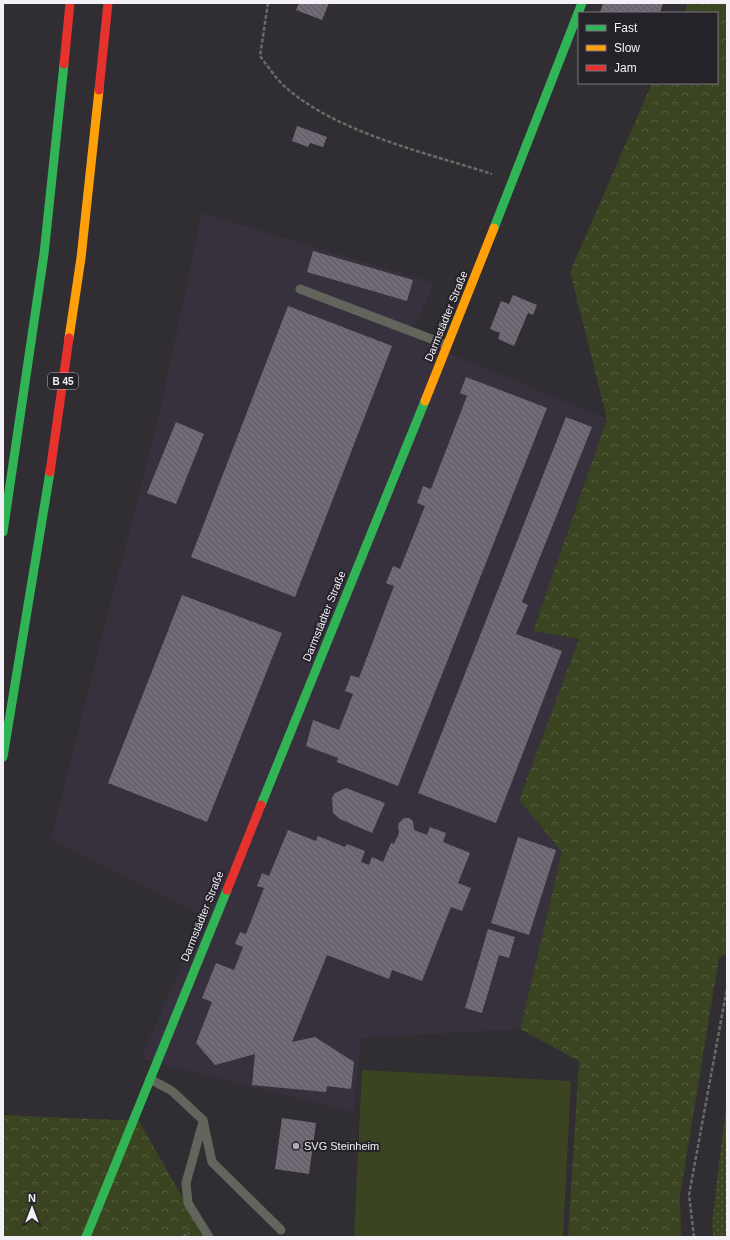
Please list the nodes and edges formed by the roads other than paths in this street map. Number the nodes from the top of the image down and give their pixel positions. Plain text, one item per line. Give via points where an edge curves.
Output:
1 (70, 3) edge
2 (108, 3) edge
3 (578, 13) edge
4 (300, 289) dead end
5 (447, 345) junction
6 (3, 532) edge
7 (3, 757) edge
8 (150, 1078) junction
9 (203, 1120) junction
10 (282, 1230) dead end
11 (86, 1237) edge
12 (209, 1237) edge

1 - 6 main road via 44,254
2 - 7 main road, B 45 via 81,258 46,500
3 - 5 main road, Darmstädter Straße
4 - 5 lane
5 - 8 main road, Darmstädter Straße
8 - 9 lane via 172,1091
8 - 11 main road, Darmstädter Straße
9 - 10 lane via 212,1162
9 - 12 lane via 186,1183 188,1203

